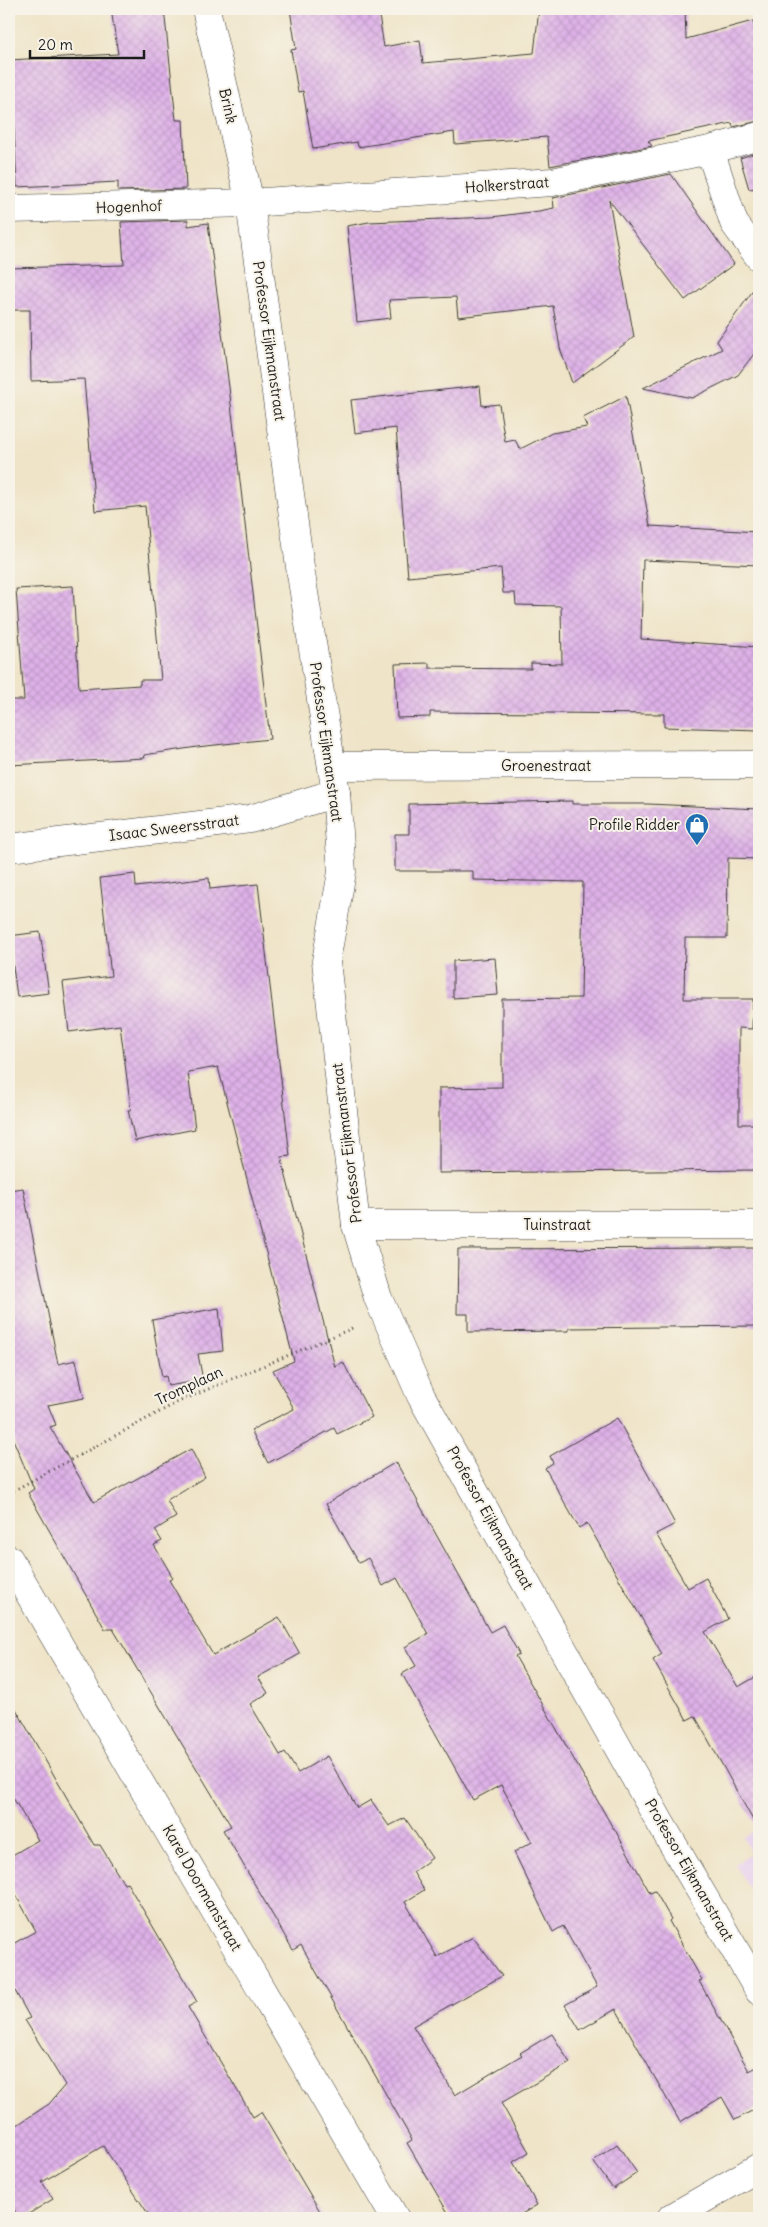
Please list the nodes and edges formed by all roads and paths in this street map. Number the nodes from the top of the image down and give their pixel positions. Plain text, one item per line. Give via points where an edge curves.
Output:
1 (206, 9) edge
2 (759, 136) edge
3 (710, 150) junction
4 (250, 203) junction
5 (9, 209) edge
6 (759, 257) edge
7 (759, 765) edge
8 (332, 766) junction
9 (336, 793) junction
10 (9, 848) edge
11 (356, 1225) junction
12 (759, 1225) edge
13 (385, 1314) junction
14 (9, 1492) edge
15 (9, 1559) edge
16 (759, 1991) edge
17 (759, 2167) edge
18 (396, 2218) edge
19 (671, 2218) edge

1 - 4 street, Brink
2 - 3 street, Holkerstraat
3 - 4 street, Holkerstraat via 552,182
3 - 6 street via 734,223
4 - 5 street, Hogenhof
4 - 8 street, Professor Eijkmanstraat via 301,574
7 - 8 street, Groenestraat
8 - 9 street, Professor Eijkmanstraat
9 - 10 street, Isaac Sweersstraat via 250,819
9 - 11 street, Professor Eijkmanstraat via 342,872 326,960
11 - 12 street, Tuinstraat
11 - 13 street, Professor Eijkmanstraat
13 - 14 path, Tromplaan via 178,1402
13 - 16 street, Professor Eijkmanstraat via 422,1396 661,1824
15 - 18 street, Karel Doormanstraat
17 - 19 street

